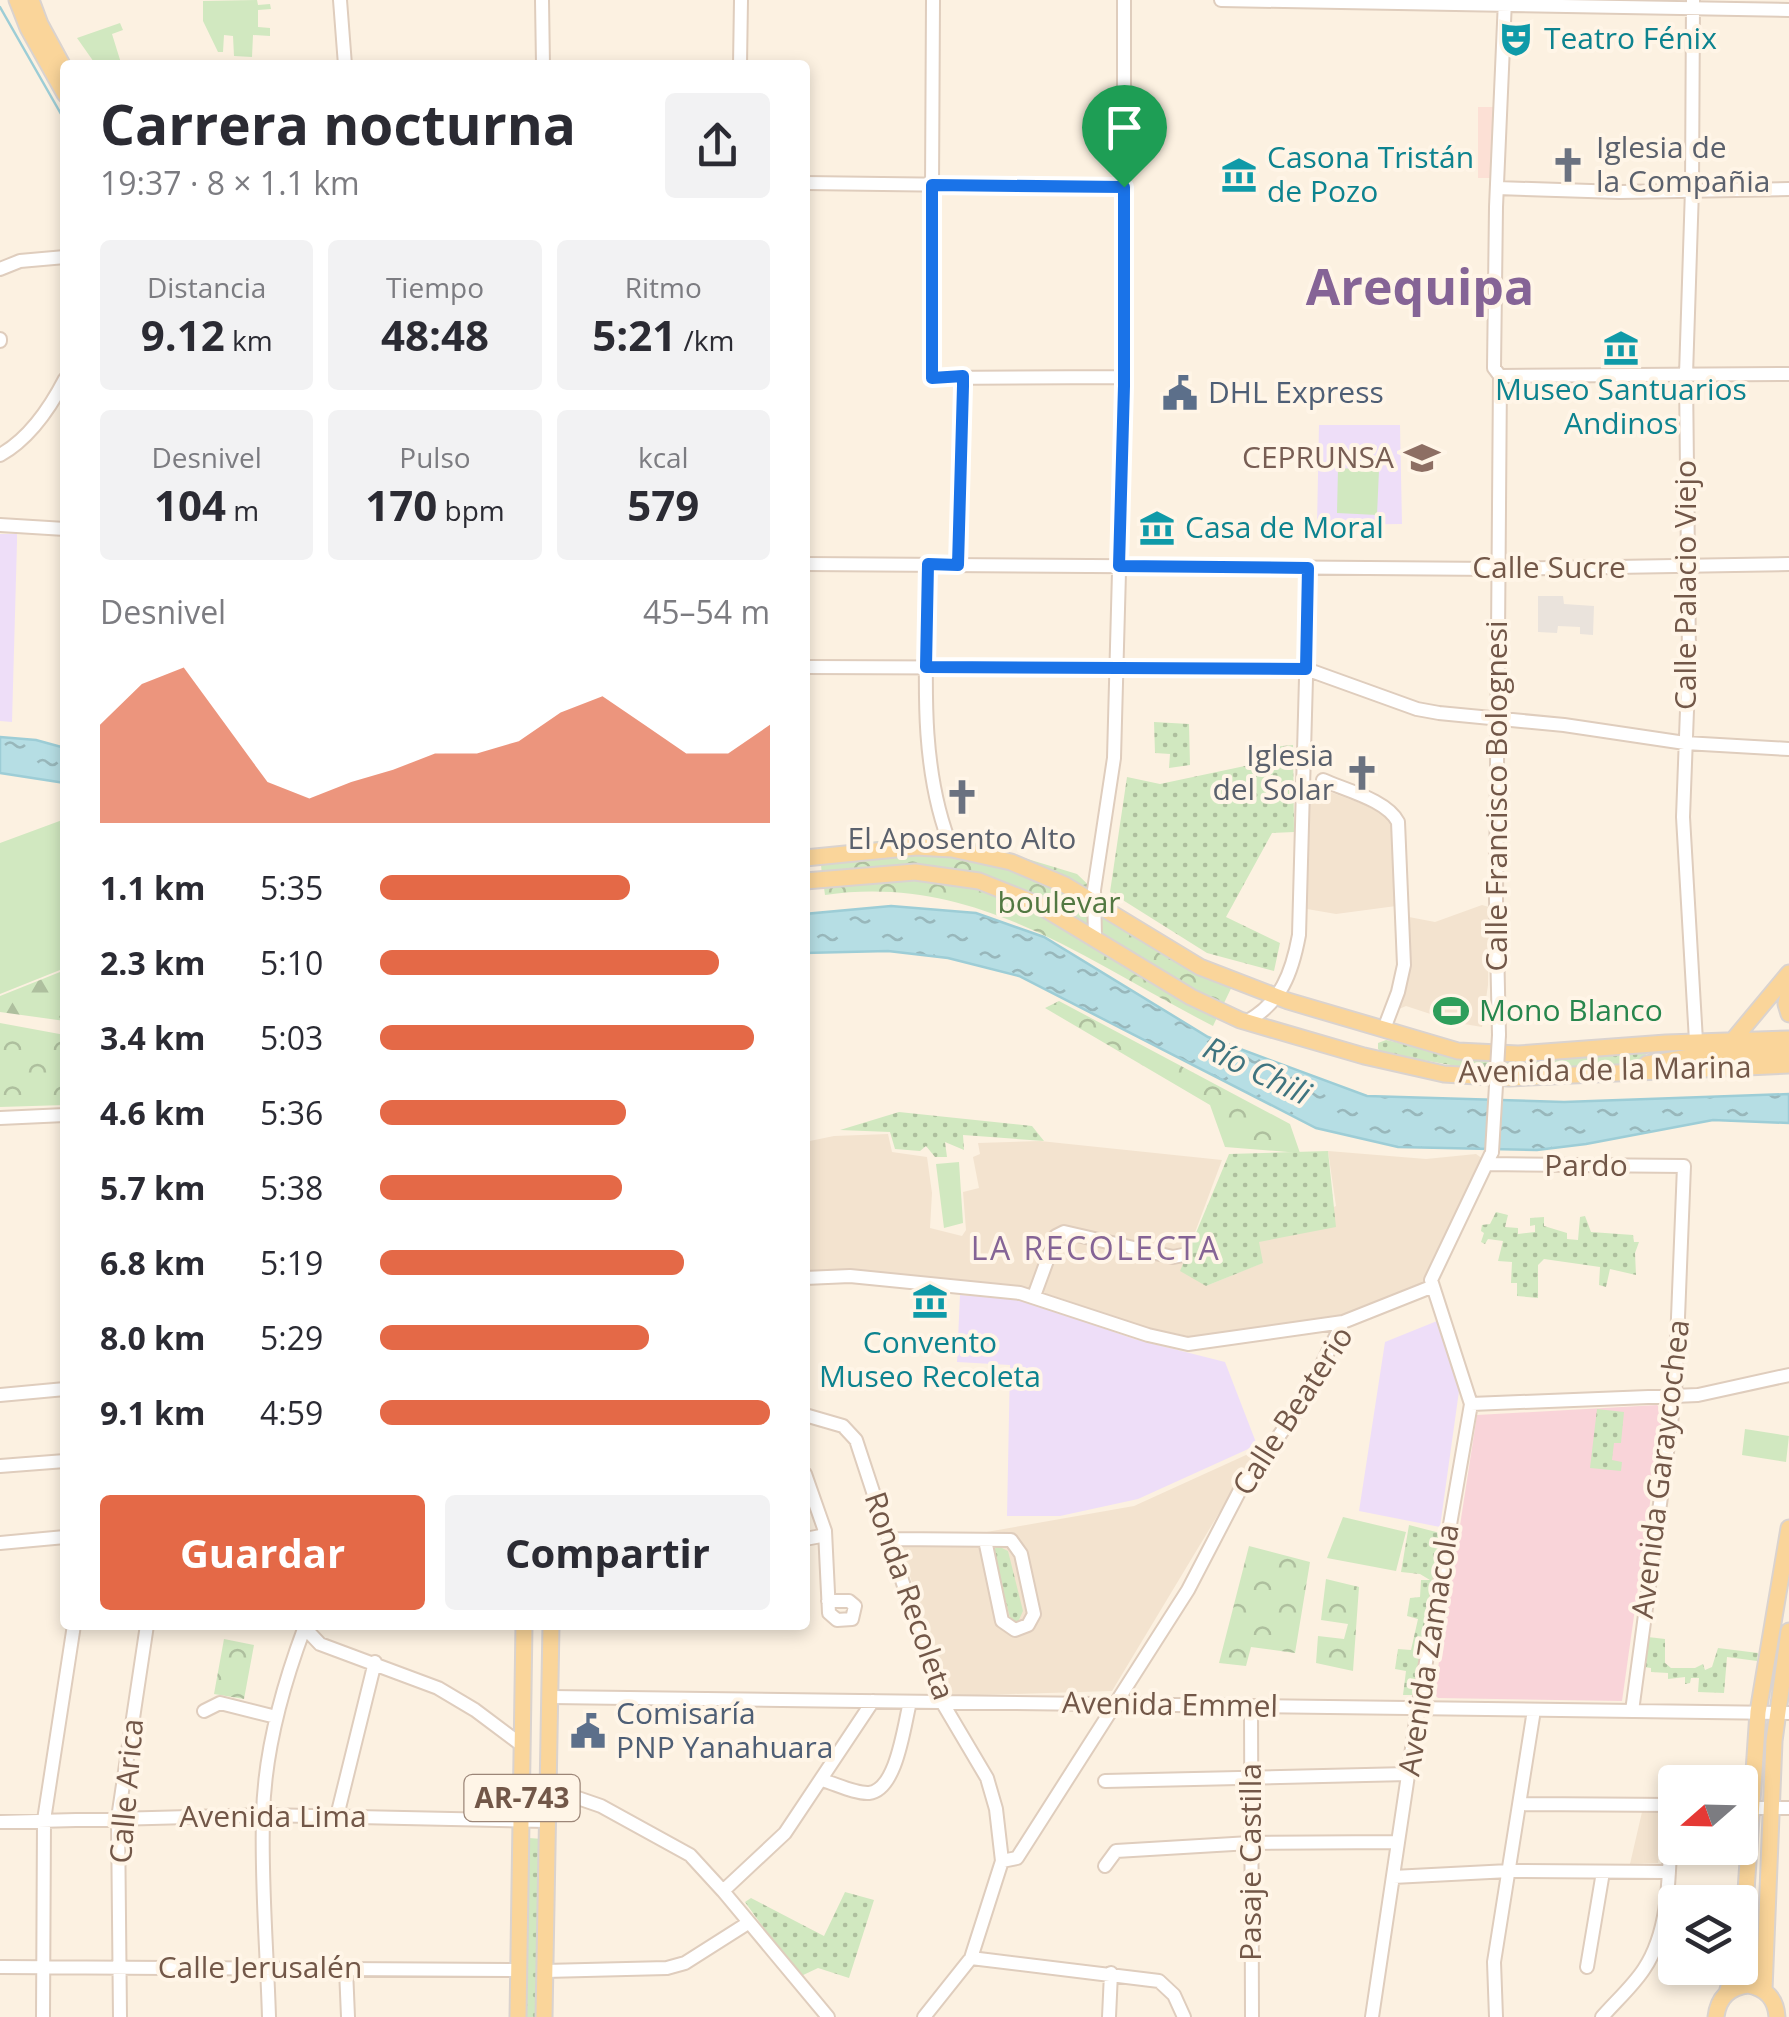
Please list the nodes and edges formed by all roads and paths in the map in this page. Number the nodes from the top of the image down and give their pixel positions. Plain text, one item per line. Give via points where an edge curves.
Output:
1 (18, 0) edge
2 (31, 0) edge
3 (340, 0) edge
4 (542, 0) edge
5 (741, 0) edge
6 (933, 0) edge
7 (1124, 0) edge
8 (1220, 0) edge
9 (1312, 1) edge
10 (1505, 2) edge
11 (1693, 5) edge
12 (1789, 10) edge
13 (345, 60) edge
14 (544, 60) edge
15 (740, 60) edge
16 (60, 61) edge
17 (60, 85) edge
18 (810, 183) edge
19 (932, 185) junction
20 (1124, 187) junction
21 (1497, 188) junction
22 (1789, 188) edge
23 (1692, 189) junction
24 (60, 257) edge
25 (0, 269) edge
26 (1789, 374) edge
27 (1686, 375) junction
28 (963, 376) junction
29 (1500, 376) junction
30 (1124, 377) junction
31 (60, 389) edge
32 (0, 456) edge
33 (0, 525) edge
34 (60, 528) edge
35 (810, 564) edge
36 (928, 564) junction
37 (1789, 564) edge
38 (958, 565) junction
39 (1119, 566) junction
40 (1689, 566) junction
41 (1308, 568) junction
42 (1497, 569) junction
43 (810, 667) edge
44 (926, 667) junction
45 (1306, 669) junction
46 (1116, 670) junction
47 (1497, 716) junction
48 (1685, 743) junction
49 (1789, 749) edge
50 (1323, 780) dead end
51 (952, 849) junction
52 (810, 857) edge
53 (810, 881) edge
54 (1069, 888) junction
55 (1093, 903) junction
56 (1056, 914) junction
57 (1095, 938) junction
58 (1789, 973) edge
59 (1788, 992) edge
60 (1277, 997) junction
61 (1306, 1006) junction
62 (1789, 1014) edge
63 (1246, 1022) junction
64 (1379, 1028) junction
65 (1789, 1030) edge
66 (1294, 1036) junction
67 (1789, 1039) edge
68 (1696, 1041) junction
69 (1736, 1044) junction
70 (1789, 1053) edge
71 (1364, 1056) junction
72 (1789, 1064) edge
73 (1620, 1074) junction
74 (60, 1115) edge
75 (0, 1118) edge
76 (1489, 1158) junction
77 (1684, 1166) joint
78 (1183, 1255) dead end
79 (810, 1278) edge
80 (1431, 1288) junction
81 (1034, 1296) junction
82 (1342, 1322) junction
83 (1788, 1375) edge
84 (60, 1389) edge
85 (1675, 1393) junction
86 (0, 1395) edge
87 (1470, 1404) junction
88 (810, 1417) edge
89 (60, 1460) edge
90 (0, 1466) edge
91 (810, 1488) edge
92 (1789, 1528) edge
93 (826, 1531) junction
94 (60, 1537) edge
95 (810, 1537) edge
96 (891, 1539) junction
97 (985, 1540) junction
98 (0, 1543) edge
99 (828, 1600) dead end
100 (73, 1630) edge
101 (147, 1630) edge
102 (302, 1630) edge
103 (306, 1630) edge
104 (524, 1630) edge
105 (551, 1630) edge
106 (1789, 1631) edge
107 (375, 1662) junction
108 (551, 1697) junction
109 (874, 1701) junction
110 (910, 1702) junction
111 (942, 1702) junction
112 (1115, 1704) junction
113 (1251, 1706) junction
114 (1418, 1708) junction
115 (1534, 1710) junction
116 (204, 1711) dead end
117 (1632, 1711) junction
118 (1758, 1712) junction
119 (1784, 1713) edge
120 (276, 1717) junction
121 (522, 1746) junction
122 (1751, 1765) edge
123 (1408, 1774) junction
124 (1250, 1775) junction
125 (822, 1780) junction
126 (1105, 1781) dead end
127 (548, 1788) junction
128 (522, 1789) junction
129 (1520, 1804) junction
130 (1658, 1805) edge
131 (1758, 1808) edge
132 (1770, 1808) junction
133 (1789, 1808) edge
134 (263, 1816) junction
135 (337, 1816) junction
136 (118, 1818) junction
137 (44, 1820) junction
138 (520, 1821) junction
139 (547, 1821) junction
140 (0, 1822) edge
141 (1398, 1842) junction
142 (1250, 1844) junction
143 (1002, 1861) junction
144 (1667, 1865) edge
145 (1105, 1866) dead end
146 (1510, 1871) junction
147 (1603, 1872) junction
148 (1666, 1872) junction
149 (1393, 1877) junction
150 (723, 1890) junction
151 (748, 1923) junction
152 (971, 1958) junction
153 (1587, 1967) dead end
154 (0, 1968) edge
155 (43, 1968) junction
156 (120, 1968) junction
157 (267, 1968) junction
158 (346, 1968) junction
159 (519, 1970) junction
160 (545, 1971) junction
161 (1111, 1973) junction
162 (1729, 1985) edge
163 (1764, 1990) junction
164 (1727, 1992) junction
165 (1776, 2011) edge
166 (1715, 2014) edge
167 (1789, 2016) edge
168 (43, 2017) edge
169 (120, 2017) edge
170 (269, 2017) edge
171 (348, 2017) edge
172 (518, 2017) edge
173 (544, 2017) edge
174 (828, 2017) edge
175 (924, 2017) edge
176 (1110, 2017) edge
177 (1184, 2017) edge
178 (1252, 2017) edge
179 (1372, 2017) edge
180 (1496, 2017) edge
181 (1602, 2017) edge

1 - 17 main road
2 - 16 main road
3 - 13 street
4 - 14 street
5 - 15 street
6 - 19 street
7 - 20 street
8 - 9 street
9 - 10 street
10 - 11 street
10 - 21 street, Calle Francisco Bolognesi
11 - 12 street
11 - 23 street, Calle Palacio Viejo
18 - 19 street
19 - 20 street
19 - 28 street via 932,378
20 - 30 street
21 - 23 street
21 - 29 street, Calle Francisco Bolognesi via 1494,368
22 - 23 street
23 - 27 street, Calle Palacio Viejo
24 - 25 street
26 - 27 street
27 - 29 street
27 - 40 street, Calle Palacio Viejo
28 - 30 street
28 - 38 street
29 - 42 street, Calle Francisco Bolognesi
30 - 39 street
31 - 32 street via 16,447
33 - 34 street
35 - 36 street, Calle Sucre
36 - 38 street, Calle Sucre
36 - 44 street
37 - 40 street, Calle Sucre
38 - 39 street, Calle Sucre
39 - 41 street, Calle Sucre
39 - 46 street
40 - 42 street, Calle Sucre
40 - 48 street, Calle Palacio Viejo
41 - 42 street, Calle Sucre
41 - 45 street
42 - 47 street, Calle Francisco Bolognesi
43 - 44 street
44 - 46 street
44 - 51 street via 939,812
45 - 46 street
45 - 47 street via 1417,709
45 - 60 street via 1300,923
46 - 55 street via 1114,775
47 - 48 street
47 - 76 street, Calle Francisco Bolognesi, bridge via 1499,1036
48 - 49 street
48 - 68 street, Calle Palacio Viejo
50 - 64 street via 1362,794 1398,822 1404,965
51 - 52 main road, Avenida de la Marina
51 - 54 main road, Avenida de la Marina via 1010,862
53 - 56 main road, Avenida de la Marina via 948,874
54 - 55 main road, Avenida de la Marina
54 - 56 main road via 1070,906
55 - 57 street
55 - 60 main road, Avenida de la Marina via 1200,967
56 - 57 main road, Avenida de la Marina
57 - 63 main road, Avenida de la Marina
58 - 69 main road
59 - 62 main road
60 - 61 main road, Avenida de la Marina
60 - 63 street
61 - 64 main road, Avenida de la Marina
61 - 66 main road via 1294,1021
63 - 66 main road, Avenida de la Marina
64 - 68 main road, Avenida de la Marina via 1478,1054
64 - 71 main road
65 - 69 main road
66 - 71 main road, Avenida de la Marina
67 - 69 main road, Avenida de la Marina
68 - 69 main road, Avenida de la Marina
69 - 70 main road
69 - 73 main road
71 - 73 main road, Avenida de la Marina via 1475,1078
72 - 73 main road, Avenida de la Marina
74 - 75 street
76 - 77 street, Pardo
76 - 80 street
77 - 85 street, Avenida Garaycochea
78 - 81 street via 1064,1232 1056,1236
79 - 81 street via 850,1276
80 - 82 street, Calle Beaterio
80 - 87 street, Avenida Zamacola
81 - 82 street via 1188,1344
82 - 112 street, Calle Beaterio via 1303,1402 1239,1492 1188,1590
83 - 85 street via 1718,1392
84 - 86 street
85 - 87 street
85 - 117 street, Avenida Garaycochea
87 - 114 street, Avenida Zamacola
88 - 96 street, Ronda Recoleta via 850,1431
89 - 90 street
91 - 93 street
92 - 118 main road
93 - 95 street
93 - 99 street
94 - 98 street
96 - 97 street
96 - 111 street, Ronda Recoleta
97 - 97 street via 1011,1540 1021,1554 1034,1614 1028,1625 1014,1630 1002,1621
100 - 137 street
101 - 136 street, Calle Arica
102 - 120 street
103 - 107 street via 320,1644
104 - 121 main road, AR-743
105 - 108 main road, AR-743
106 - 119 main road
107 - 121 street via 438,1688
107 - 135 street
108 - 109 street, Avenida Emmel
108 - 127 main road, AR-743
109 - 110 street, Avenida Emmel
109 - 125 street
110 - 111 street, Avenida Emmel
110 - 125 street via 883,1788 867,1793
111 - 112 street, Avenida Emmel
111 - 143 street, Ronda Recoleta via 987,1778
112 - 113 street, Avenida Emmel
112 - 143 street, Calle Beaterio via 1017,1858
113 - 114 street, Avenida Emmel
113 - 124 street, Pasaje Castilla
114 - 115 street, Avenida Emmel
114 - 123 street, Avenida Zamacola
115 - 117 street, Avenida Emmel
115 - 129 street
116 - 120 street via 220,1703
117 - 118 street, Avenida Emmel
118 - 119 street, Avenida Emmel
118 - 122 main road
119 - 132 main road
120 - 134 street
121 - 128 main road, AR-743
123 - 124 street
123 - 141 street, Avenida Zamacola
124 - 126 street
124 - 142 street, Pasaje Castilla
125 - 150 street via 784,1833
127 - 128 street
127 - 139 main road, AR-743
127 - 150 street via 600,1806 690,1856
128 - 138 main road, AR-743
129 - 130 street
129 - 146 street
131 - 132 street
132 - 133 street
132 - 163 main road
134 - 135 street, Avenida Lima
134 - 136 street, Avenida Lima
134 - 157 street
135 - 138 street, Avenida Lima
136 - 137 street, Avenida Lima
136 - 156 street, Calle Arica
137 - 140 street, Avenida Lima
137 - 155 street
138 - 139 street, Avenida Lima
138 - 159 main road, AR-743
139 - 160 main road, AR-743
141 - 142 street
141 - 149 street, Avenida Zamacola
142 - 145 street via 1116,1851
142 - 178 street, Pasaje Castilla
143 - 152 street
144 - 148 street
146 - 147 street
146 - 149 street
146 - 180 street via 1494,1962
147 - 148 street
147 - 153 street
148 - 181 street via 1655,1947
149 - 179 street, Avenida Zamacola
150 - 151 street
151 - 160 street via 668,1968
151 - 174 street
152 - 161 street
152 - 175 street
154 - 155 street, Calle Jerusalén
155 - 156 street, Calle Jerusalén
155 - 168 street
156 - 157 street, Calle Jerusalén
156 - 169 street, Calle Arica
157 - 158 street, Calle Jerusalén
157 - 170 street
158 - 159 street, Calle Jerusalén
158 - 171 street
159 - 172 main road, AR-743
160 - 173 main road, AR-743
161 - 176 street
161 - 177 street via 1168,1986
162 - 164 main road
163 - 164 main road via 1748,1985
163 - 165 main road
164 - 166 main road
165 - 167 main road

